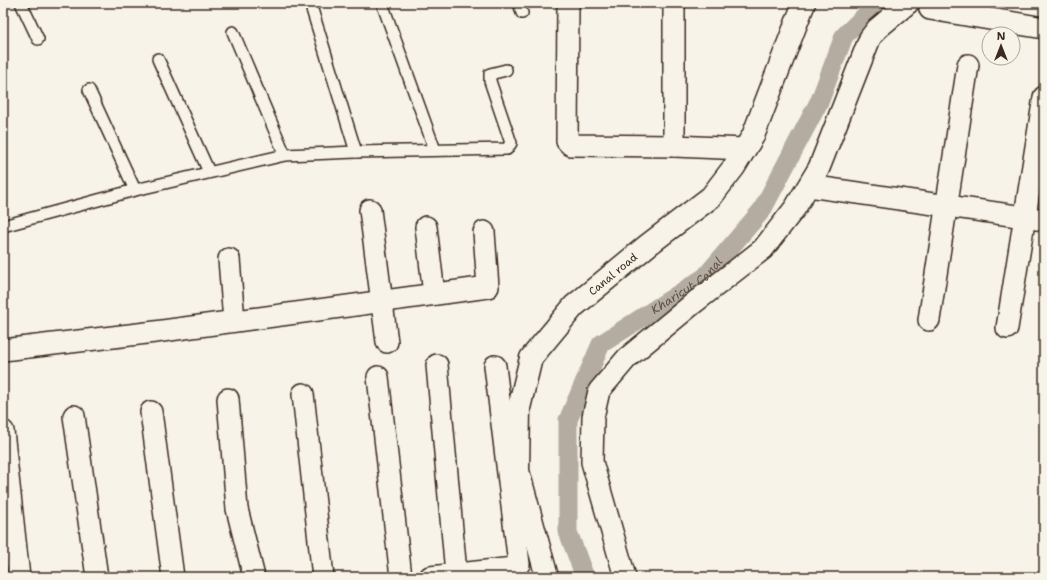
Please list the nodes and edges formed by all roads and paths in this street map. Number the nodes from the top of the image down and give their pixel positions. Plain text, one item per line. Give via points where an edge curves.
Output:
1 (21, 3) edge
2 (310, 3) edge
3 (382, 3) edge
4 (568, 3) edge
5 (674, 3) edge
6 (804, 3) edge
7 (908, 3) edge
8 (930, 9) dead end
9 (1044, 28) edge
10 (233, 32) dead end
11 (38, 39) dead end
12 (158, 59) dead end
13 (968, 65) dead end
14 (506, 70) dead end
15 (89, 90) dead end
16 (1044, 97) edge
17 (674, 146) junction
18 (745, 149) junction
19 (435, 150) junction
20 (356, 152) junction
21 (286, 155) junction
22 (209, 172) junction
23 (809, 186) junction
24 (136, 190) junction
25 (947, 205) junction
26 (370, 210) dead end
27 (1034, 218) edge
28 (3, 226) edge
29 (426, 227) dead end
30 (484, 232) dead end
31 (229, 259) dead end
32 (434, 294) junction
33 (381, 300) junction
34 (929, 320) dead end
35 (234, 321) junction
36 (1007, 328) dead end
37 (387, 342) dead end
38 (3, 350) edge
39 (437, 365) dead end
40 (495, 366) dead end
41 (378, 377) dead end
42 (303, 394) dead end
43 (228, 399) dead end
44 (151, 412) dead end
45 (74, 416) dead end
46 (3, 431) edge
47 (456, 573) junction
48 (19, 577) edge
49 (97, 577) edge
50 (173, 577) edge
51 (254, 577) edge
52 (323, 577) edge
53 (401, 577) edge
54 (430, 577) edge
55 (547, 577) edge
56 (625, 577) edge

1 - 11 lane
2 - 20 lane
3 - 19 lane
4 - 17 street via 568,142 571,145
5 - 17 street
6 - 18 street, Canal road via 753,136
7 - 23 street via 870,38 819,168
8 - 9 street
10 - 21 lane
12 - 22 lane
13 - 25 street
14 - 19 lane via 490,74 490,81 511,143 506,149
15 - 24 lane
16 - 27 street
17 - 18 street
18 - 55 street, Canal road via 711,196 574,306 531,358 519,408 518,471
19 - 20 lane
20 - 21 lane
21 - 22 lane
22 - 24 lane
23 - 25 street
23 - 56 street via 763,248 626,358 599,391 593,417 592,462
24 - 28 lane
25 - 27 street
25 - 34 street
26 - 33 street
27 - 36 street
29 - 32 street
30 - 32 street via 488,287
31 - 35 street
32 - 33 street
33 - 35 street
33 - 37 street
35 - 38 street
39 - 47 street
40 - 47 street via 519,564 514,568
41 - 53 street
42 - 52 street
43 - 51 street via 237,509
44 - 50 street
45 - 49 street
46 - 48 street
47 - 54 street

